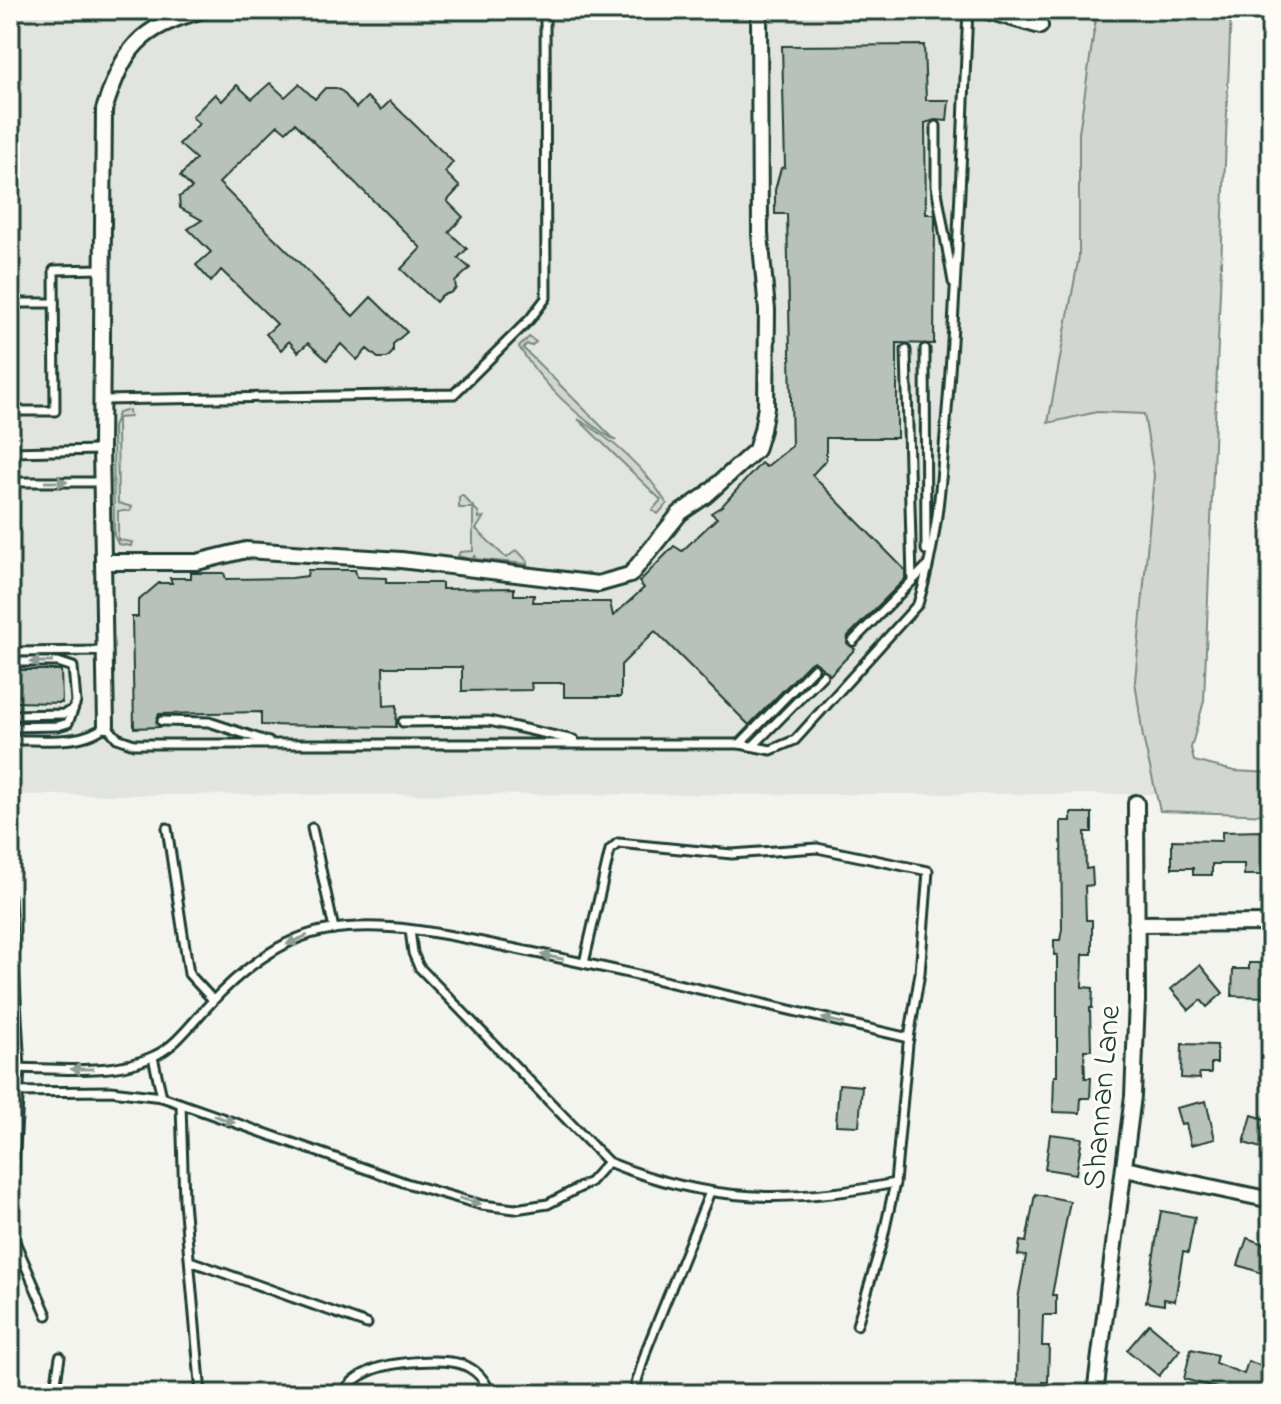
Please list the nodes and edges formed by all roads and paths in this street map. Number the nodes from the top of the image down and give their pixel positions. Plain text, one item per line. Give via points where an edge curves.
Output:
1 (203, 10) edge
2 (545, 10) edge
3 (759, 10) edge
4 (968, 10) edge
5 (984, 10) edge
6 (1040, 26) dead end
7 (936, 126) dead end
8 (102, 269) junction
9 (955, 295) junction
10 (10, 303) edge
11 (54, 303) junction
12 (925, 349) dead end
13 (906, 350) dead end
14 (101, 400) junction
15 (10, 411) edge
16 (101, 450) junction
17 (10, 452) edge
18 (10, 482) edge
19 (101, 482) junction
20 (103, 562) junction
21 (927, 567) junction
22 (912, 581) junction
23 (853, 641) dead end
24 (105, 651) junction
25 (11, 652) edge
26 (814, 668) dead end
27 (823, 675) dead end
28 (73, 710) junction
29 (10, 715) edge
30 (162, 721) dead end
31 (403, 722) dead end
32 (106, 725) junction
33 (10, 727) edge
34 (10, 740) edge
35 (274, 744) junction
36 (590, 744) junction
37 (740, 744) junction
38 (753, 746) junction
39 (1136, 803) dead end
40 (167, 828) dead end
41 (312, 828) dead end
42 (10, 898) edge
43 (1271, 923) edge
44 (1136, 924) junction
45 (334, 929) junction
46 (410, 930) junction
47 (584, 963) junction
48 (213, 1000) junction
49 (909, 1038) junction
50 (153, 1057) junction
51 (10, 1068) edge
52 (20, 1068) junction
53 (15, 1092) edge
54 (162, 1097) junction
55 (181, 1104) junction
56 (608, 1162) junction
57 (1125, 1169) junction
58 (895, 1183) junction
59 (710, 1192) junction
60 (1271, 1200) edge
61 (10, 1228) edge
62 (190, 1261) junction
63 (47, 1315) dead end
64 (367, 1324) dead end
65 (857, 1325) dead end
66 (60, 1357) dead end
67 (54, 1394) edge
68 (201, 1394) edge
69 (342, 1394) edge
70 (491, 1394) edge
71 (636, 1394) edge
72 (1095, 1394) edge

1 - 8 street via 150,30 127,52 113,82 104,110
2 - 14 lane via 546,298 454,394
3 - 20 street via 760,234 767,310 762,430 756,450 680,513 630,575 598,584 401,560 246,550 197,562
4 - 9 lane
5 - 6 street
7 - 9 lane via 936,186
8 - 11 lane via 54,270
8 - 14 street
9 - 21 lane via 940,493
10 - 11 lane
11 - 15 lane via 55,411
12 - 21 lane
13 - 22 lane
14 - 16 street
16 - 17 lane
16 - 19 street
18 -> 19 lane
19 - 20 street
20 - 24 street
21 - 22 lane
21 - 38 lane via 918,604 795,740 771,750
22 - 23 lane
24 - 25 lane
24 - 32 street
28 -> 25 lane via 73,667 15,662
26 - 37 lane
27 - 38 lane
28 - 29 lane
28 - 33 lane via 68,723 58,726
30 - 35 lane via 209,722
31 - 36 lane via 489,721
32 - 34 lane via 85,737
32 - 35 lane via 117,738 134,744
35 - 36 lane
36 - 37 lane
37 - 38 lane
39 - 44 street, Shannan Lane
40 - 48 lane via 189,974
41 - 45 lane
42 - 52 lane
43 - 44 street
44 - 57 street, Shannan Lane via 1133,1096
45 - 46 lane
45 -> 48 lane via 302,937 259,959
47 -> 46 lane
46 - 56 lane via 419,967
49 -> 47 lane
47 - 49 lane via 610,850 618,843 732,854 817,848 928,871
48 - 50 lane via 174,1043
49 - 58 lane
50 -> 52 lane via 105,1069
50 - 54 lane
51 - 52 lane
52 - 53 lane
53 - 54 lane via 111,1091
53 - 61 lane
54 - 55 lane
55 -> 56 lane via 482,1205 515,1209 548,1204 590,1182
55 - 62 lane
56 - 59 lane via 641,1176
57 - 60 street
57 - 72 street, Shannan Lane
58 - 59 lane via 816,1197
58 - 65 lane
59 - 71 lane via 647,1348
61 - 63 lane
62 - 64 lane
62 - 68 lane
66 - 67 lane
69 - 70 lane via 372,1369 452,1361 486,1381

